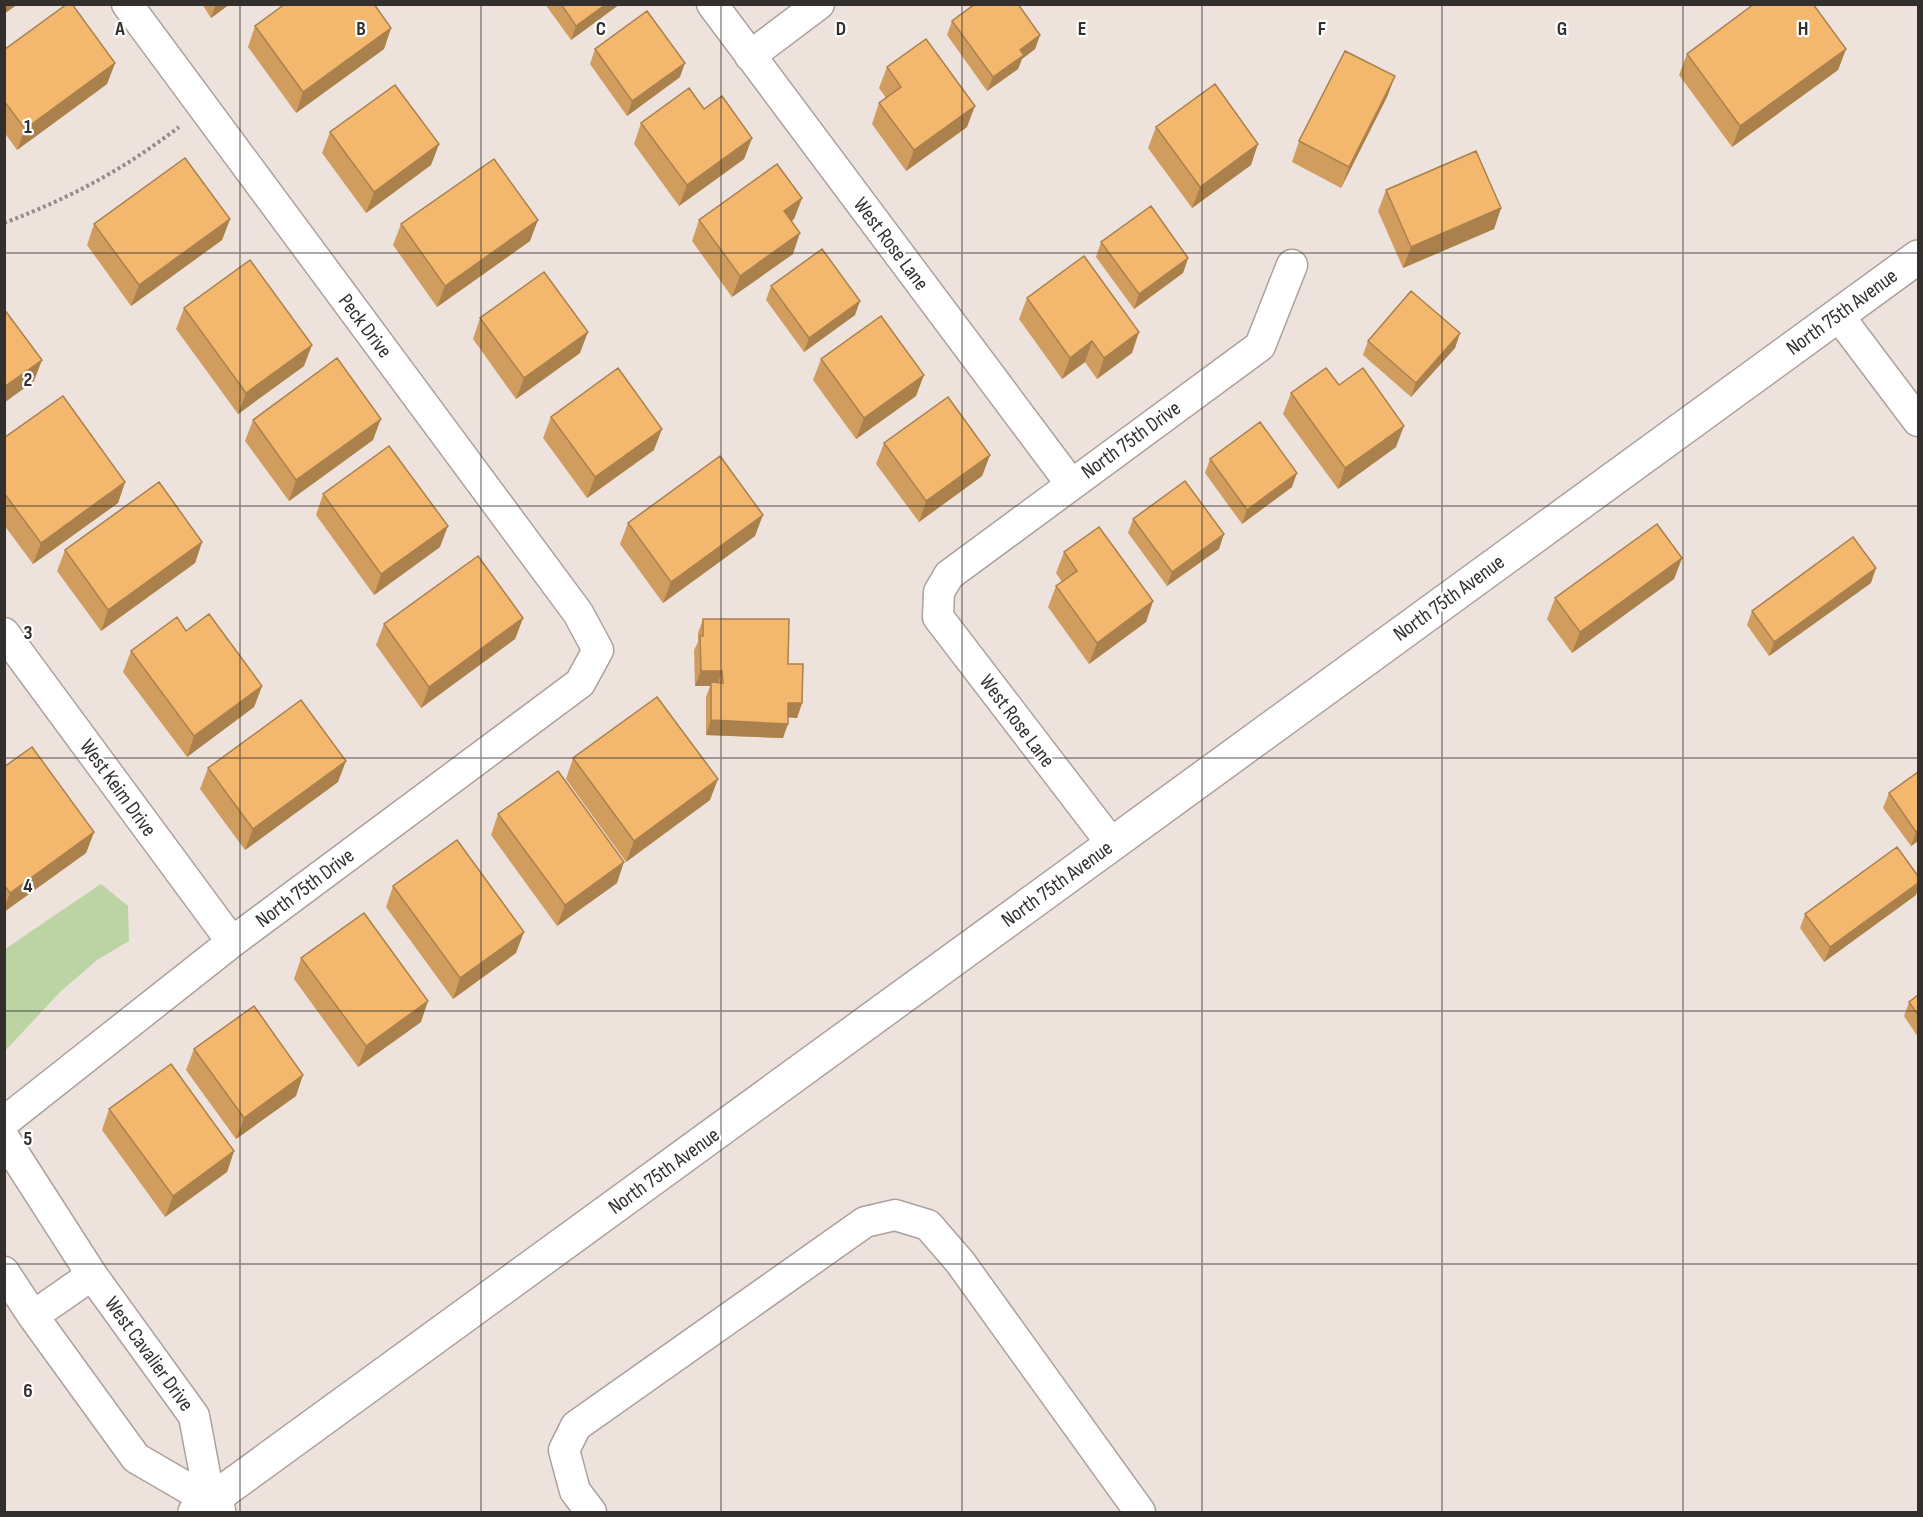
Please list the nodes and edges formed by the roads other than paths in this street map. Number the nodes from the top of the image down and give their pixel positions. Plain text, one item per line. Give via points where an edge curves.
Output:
1 (127, 4) edge
2 (712, 4) edge
3 (819, 4) edge
4 (750, 56) junction
5 (1918, 257) edge
6 (1292, 265) dead end
7 (1838, 315) junction
8 (1918, 420) edge
9 (1071, 484) junction
10 (939, 592) joint
11 (4, 633) edge
12 (598, 650) joint
13 (1112, 844) junction
14 (232, 942) junction
15 (4, 1122) edge
16 (4, 1138) edge
17 (4, 1272) edge
18 (92, 1275) junction
19 (33, 1316) junction
20 (211, 1510) edge
21 (591, 1512) edge
22 (1140, 1512) edge

1 - 12 street, Peck Drive via 578,613
2 - 4 street, West Rose Lane
3 - 4 street
4 - 9 street, West Rose Lane
5 - 7 main road, North 75th Avenue
6 - 9 street, North 75th Drive via 1260,346
7 - 8 street
7 - 13 main road, North 75th Avenue
9 - 10 street, North 75th Drive via 949,575
10 - 13 street, West Rose Lane via 938,617
11 - 14 street, West Keim Drive
12 - 14 street, North 75th Drive via 580,683
13 - 20 main road, North 75th Avenue
14 - 15 street, North 75th Drive
16 - 18 street, West Cavalier Drive
17 - 19 street
18 - 19 street
18 - 20 street, West Cavalier Drive via 194,1416
19 - 20 street via 136,1458
21 - 22 street via 575,1491 564,1450 576,1426 865,1222 895,1215 928,1225 960,1262

